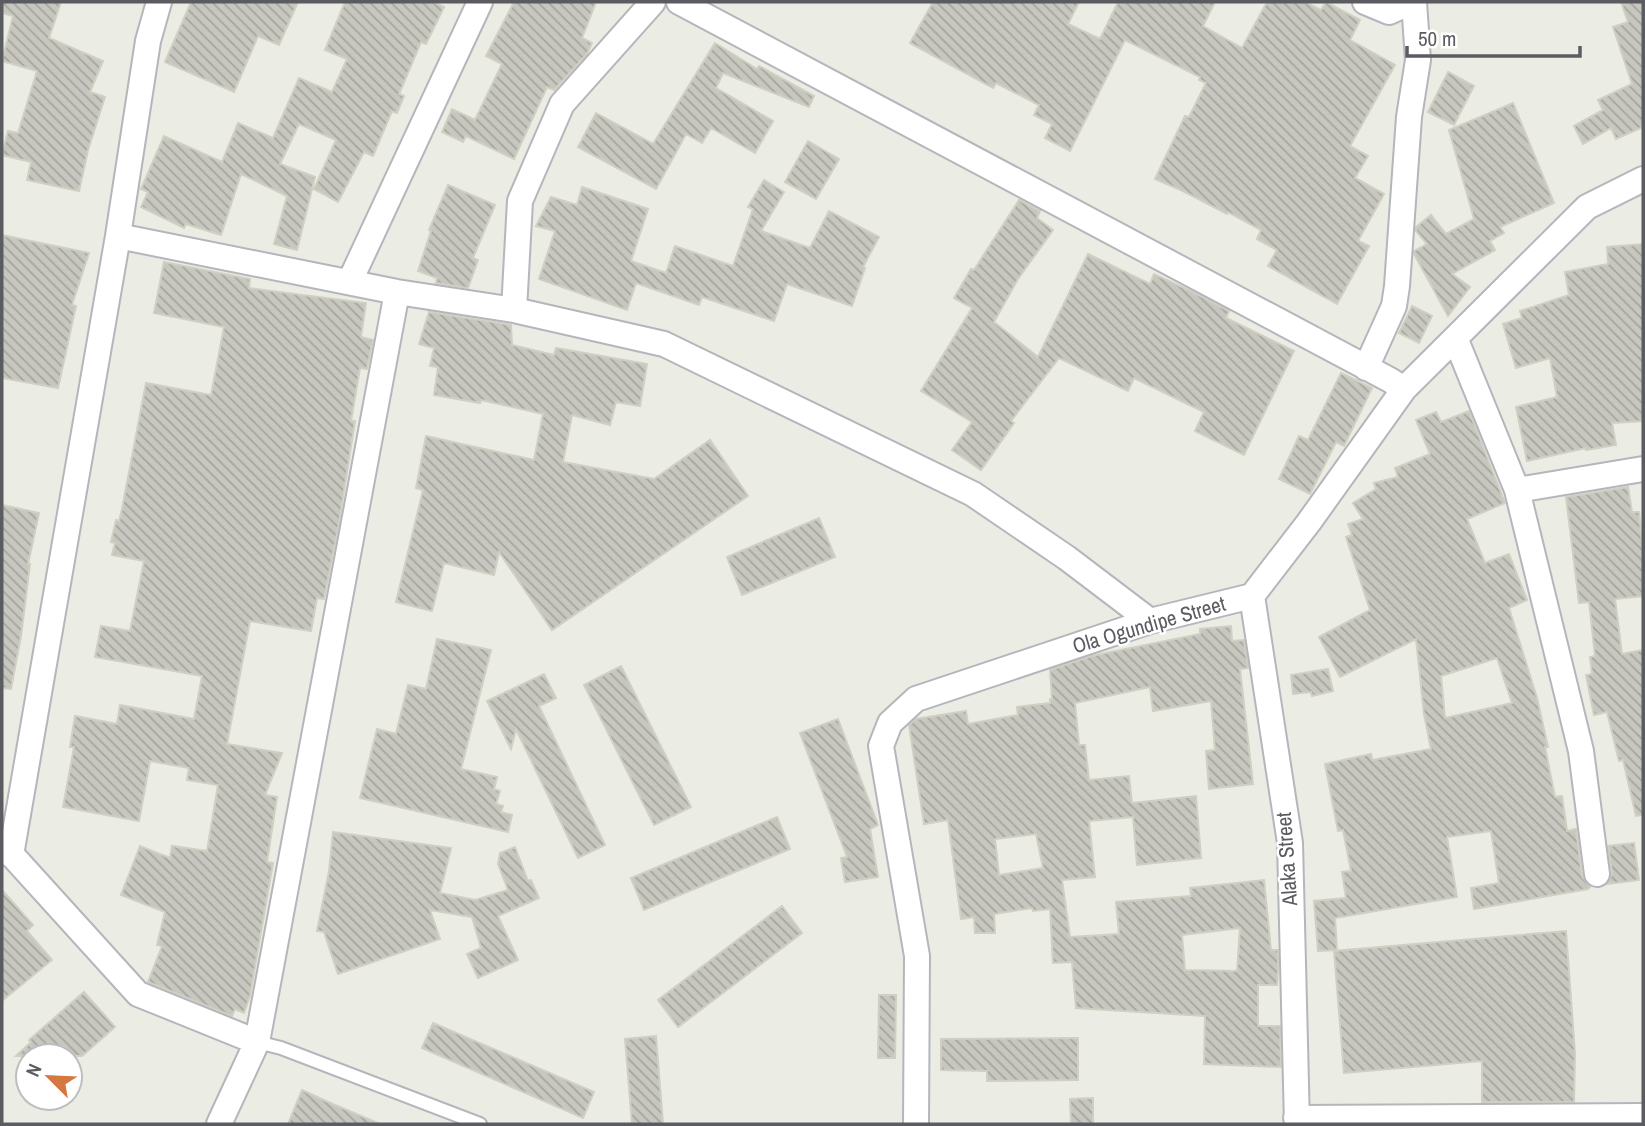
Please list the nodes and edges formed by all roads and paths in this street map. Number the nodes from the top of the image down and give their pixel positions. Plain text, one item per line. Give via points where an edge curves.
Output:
1 (159, 2) edge
2 (480, 2) edge
3 (653, 2) edge
4 (679, 2) edge
5 (1365, 2) edge
6 (1412, 2) edge
7 (1643, 179) edge
8 (118, 236) junction
9 (350, 281) junction
10 (397, 292) junction
11 (514, 310) junction
12 (1456, 340) junction
13 (1366, 368) junction
14 (1404, 389) junction
15 (1643, 469) edge
16 (1517, 490) junction
17 (1252, 596) junction
18 (1150, 621) junction
19 (6, 849) edge
20 (1597, 874) dead end
21 (257, 1042) junction
22 (1643, 1116) edge
23 (1297, 1121) edge
24 (219, 1124) edge
25 (480, 1124) edge
26 (916, 1124) edge

1 - 8 street via 148,41
2 - 9 street
3 - 11 street via 562,104 520,201
4 - 13 street
5 - 6 street via 1389,12
6 - 13 street via 1418,60 1394,306
7 - 12 street, Ola Ogundipe Street via 1587,207
8 - 9 street
8 - 19 street
9 - 10 street
10 - 11 street
10 - 21 street
11 - 18 street via 664,344 973,494
12 - 14 street, Ola Ogundipe Street
12 - 16 street
13 - 14 street
14 - 17 street, Ola Ogundipe Street
15 - 16 street
16 - 20 street via 1581,751
17 - 18 street, Ola Ogundipe Street
17 - 23 street, Alaka Street via 1290,843
18 - 26 street, Ola Ogundipe Street via 916,699 890,723 881,746 917,956
19 - 21 street via 138,994
21 - 24 street
21 - 25 lane
22 - 23 street

